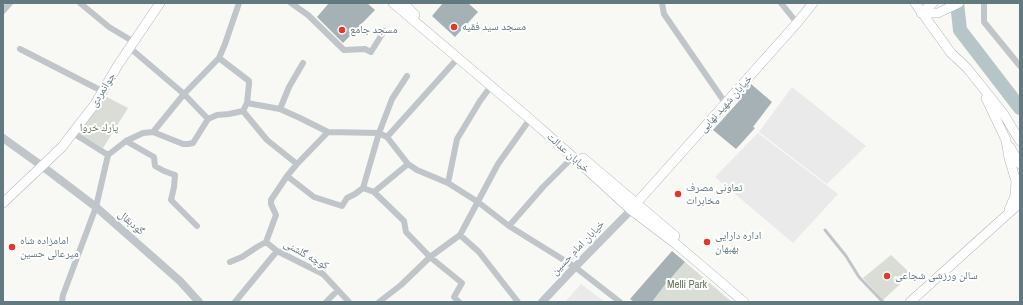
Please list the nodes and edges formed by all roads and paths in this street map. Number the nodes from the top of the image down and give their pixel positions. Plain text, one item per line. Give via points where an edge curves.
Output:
1 (10, 3) edge
2 (80, 3) edge
3 (160, 3) edge
4 (239, 3) edge
5 (291, 3) edge
6 (393, 3) edge
7 (403, 3) edge
8 (662, 3) edge
9 (781, 3) edge
10 (813, 3) edge
11 (910, 3) edge
12 (915, 3) edge
13 (933, 3) edge
14 (959, 3) edge
15 (984, 3) edge
16 (3, 11) edge
17 (922, 13) junction
18 (797, 23) junction
19 (384, 31) dead end
20 (132, 45) junction
21 (20, 50) dead end
22 (218, 58) junction
23 (458, 58) junction
24 (303, 63) dead end
25 (1020, 66) edge
26 (407, 76) dead end
27 (980, 84) junction
28 (492, 86) junction
29 (102, 91) junction
30 (184, 94) junction
31 (247, 103) junction
32 (726, 104) junction
33 (280, 109) junction
34 (243, 111) junction
35 (208, 119) junction
36 (530, 119) junction
37 (153, 132) junction
38 (328, 132) junction
39 (73, 133) junction
40 (379, 133) junction
41 (387, 137) junction
42 (3, 138) edge
43 (1006, 140) junction
44 (126, 141) junction
45 (1020, 141) edge
46 (108, 155) junction
47 (573, 157) junction
48 (297, 164) junction
49 (408, 164) junction
50 (1020, 164) edge
51 (42, 166) junction
52 (287, 176) junction
53 (448, 183) junction
54 (363, 188) junction
55 (374, 192) junction
56 (478, 202) junction
57 (3, 203) edge
58 (1020, 203) edge
59 (634, 207) junction
60 (96, 208) junction
61 (1006, 216) junction
62 (197, 226) dead end
63 (509, 226) junction
64 (825, 230) dead end
65 (460, 235) junction
66 (266, 242) junction
67 (277, 251) junction
68 (430, 257) junction
69 (230, 262) dead end
70 (575, 267) junction
71 (338, 290) junction
72 (62, 302) edge
73 (199, 302) edge
74 (235, 302) edge
75 (326, 302) edge
76 (349, 302) edge
77 (379, 302) edge
78 (459, 302) edge
79 (518, 302) edge
80 (542, 302) edge
81 (620, 302) edge
82 (744, 302) edge
83 (752, 302) edge
84 (883, 302) edge
85 (910, 302) edge

1 - 16 street
2 - 20 street
3 - 20 main road, جوانمردی
4 - 22 street
5 - 19 street via 308,15 344,50 365,49 371,52
6 - 23 main road, خیابان عدالت
7 - 59 main road, خیابان عدالت
8 - 32 street via 664,14
9 - 18 street
10 - 18 main road, خیابان شهید نهایی
11 - 17 main road
12 - 17 main road
13 - 17 main road
14 - 17 main road via 938,13
15 - 25 street via 984,22
17 - 27 main road via 951,53
18 - 32 main road, خیابان شهید نهایی
20 - 29 main road, جوانمردی
20 - 30 street
21 - 29 street
22 - 30 street
22 - 31 street via 249,81
23 - 28 main road, خیابان عدالت
23 - 41 street
24 - 33 street
26 - 40 street via 392,99
27 - 43 main road
27 - 45 main road via 1003,113
28 - 36 main road, خیابان عدالت
28 - 53 street via 457,139
29 - 39 main road, جوانمردی
30 - 35 street
30 - 37 street
31 - 33 street
31 - 34 street
32 - 59 main road, خیابان شهید نهایی
33 - 38 street
34 - 35 street
34 - 48 street via 267,140
35 - 37 street via 193,143 183,144
36 - 47 main road, خیابان عدالت
36 - 56 street via 498,164
37 - 44 street via 143,133
38 - 40 street
38 - 48 street, کوچه گلشنی
39 - 46 street
39 - 51 main road, جوانمردی
40 - 41 street
40 - 54 street
41 - 49 street
42 - 51 street, گودبقال
43 - 50 main road
43 - 61 main road via 1016,181 1015,196
44 - 46 street
44 - 62 street via 154,158 155,166 175,175 171,200
46 - 60 street
47 - 59 main road, خیابان عدالت
47 - 63 street
48 - 52 street, کوچه گلشنی
49 - 53 street
49 - 55 street
51 - 57 main road, جوانمردی
51 - 60 street, گودبقال
52 - 54 street via 314,197 342,206 347,198
52 - 66 street, کوچه گلشنی via 271,200 276,215
53 - 56 street
54 - 55 street
55 - 68 street via 404,221 406,232
56 - 63 street
56 - 65 street
58 - 61 main road
59 - 70 street, خیابان امام حسین
59 - 82 main road, خیابان عدالت
59 - 83 main road, خیابان عدالت
60 - 72 street
60 - 73 street, گودبقال via 180,281
61 - 85 main road
63 - 70 street
64 - 84 lane via 859,277
65 - 68 street
65 - 79 street via 479,252
66 - 67 street, کوچه گلشنی
66 - 69 street
67 - 71 street, کوچه گلشنی via 322,274
67 - 74 street
68 - 77 street
68 - 78 street via 462,283 454,297
70 - 80 street, خیابان امام حسین
70 - 81 street
71 - 75 street
71 - 76 street, کوچه گلشنی

